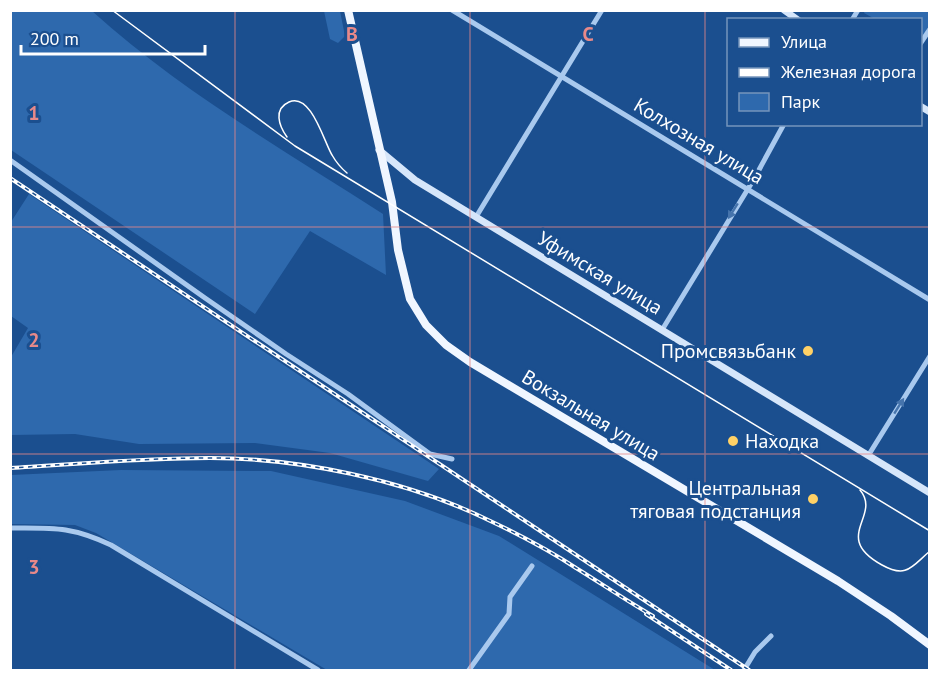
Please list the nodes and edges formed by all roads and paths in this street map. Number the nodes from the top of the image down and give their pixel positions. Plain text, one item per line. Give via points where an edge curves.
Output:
1 (348, 10) edge
2 (452, 10) edge
3 (602, 10) edge
4 (930, 29) edge
5 (922, 42) edge
6 (562, 76) junction
7 (783, 126) edge
8 (379, 150) junction
9 (10, 160) edge
10 (748, 189) junction
11 (476, 217) junction
12 (930, 300) edge
13 (662, 330) junction
14 (930, 356) edge
15 (868, 456) junction
16 (452, 459) dead end
17 (930, 493) edge
18 (10, 528) edge
19 (532, 566) dead end
20 (771, 636) dead end
21 (930, 645) edge
22 (318, 670) edge
23 (469, 670) edge
24 (744, 670) edge

1 - 8 main road
2 - 6 street, Колхозная улица
3 - 6 street
4 - 5 street
6 - 10 street, Колхозная улица
6 - 11 street
7 - 10 street
8 - 11 street, Уфимская улица via 415,180
8 - 21 main road, Вокзальная улица via 410,299 426,325 446,345 838,581
9 - 16 street via 430,454
10 - 12 street, Колхозная улица
10 -> 13 street
11 - 13 street, Уфимская улица
13 - 15 street, Уфимская улица
15 -> 14 street
15 - 17 street, Уфимская улица
18 - 22 street via 58,528 86,533
19 - 23 street via 510,597 509,614
20 - 24 street via 754,652

